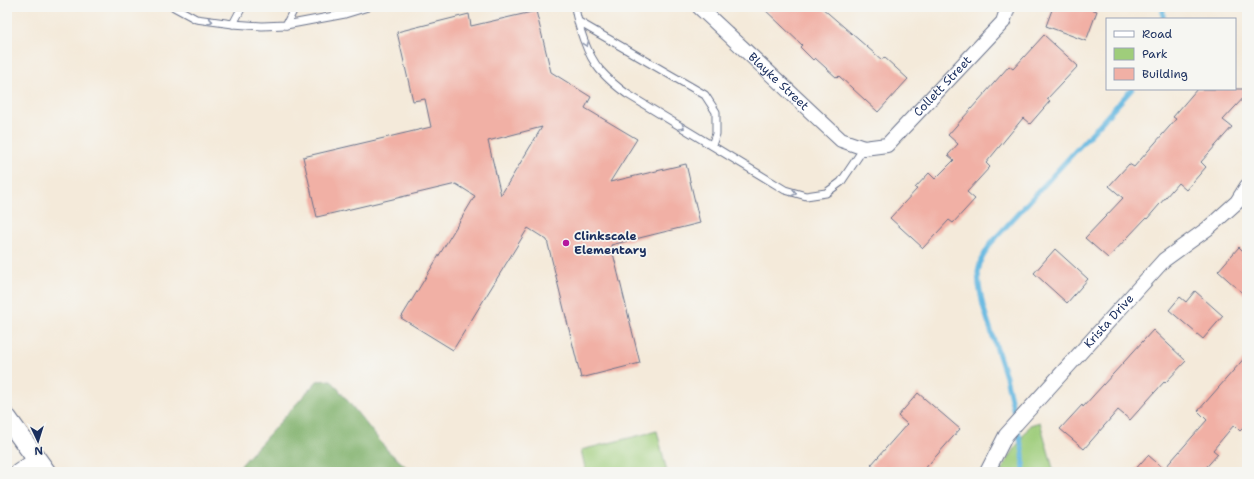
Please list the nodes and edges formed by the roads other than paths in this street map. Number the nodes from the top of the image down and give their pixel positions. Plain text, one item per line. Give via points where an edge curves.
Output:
1 (174, 7) edge
2 (242, 7) edge
3 (295, 7) edge
4 (368, 7) edge
5 (575, 7) edge
6 (699, 7) edge
7 (1008, 7) edge
8 (346, 10) edge
9 (579, 22) junction
10 (233, 24) junction
11 (286, 25) junction
12 (712, 146) junction
13 (864, 148) junction
14 (1247, 186) edge
15 (7, 418) edge
16 (41, 466) edge
17 (17, 472) edge
18 (987, 472) edge

1 -> 10 lane via 196,19
2 - 10 lane
3 - 11 lane
4 - 8 lane
5 - 9 lane
6 - 13 street, Blayke Street via 841,140
7 - 13 street, Collett Street via 1003,22 888,145
8 - 11 lane
9 -> 12 lane via 587,49 599,69 612,83
9 - 12 lane via 705,95 716,112 716,134
10 - 11 lane
12 -> 13 lane via 785,190 806,196 826,192 841,182
14 - 18 street, Krista Drive via 1236,202 1207,229 1164,260 1006,435
15 - 16 main road
16 - 17 street

